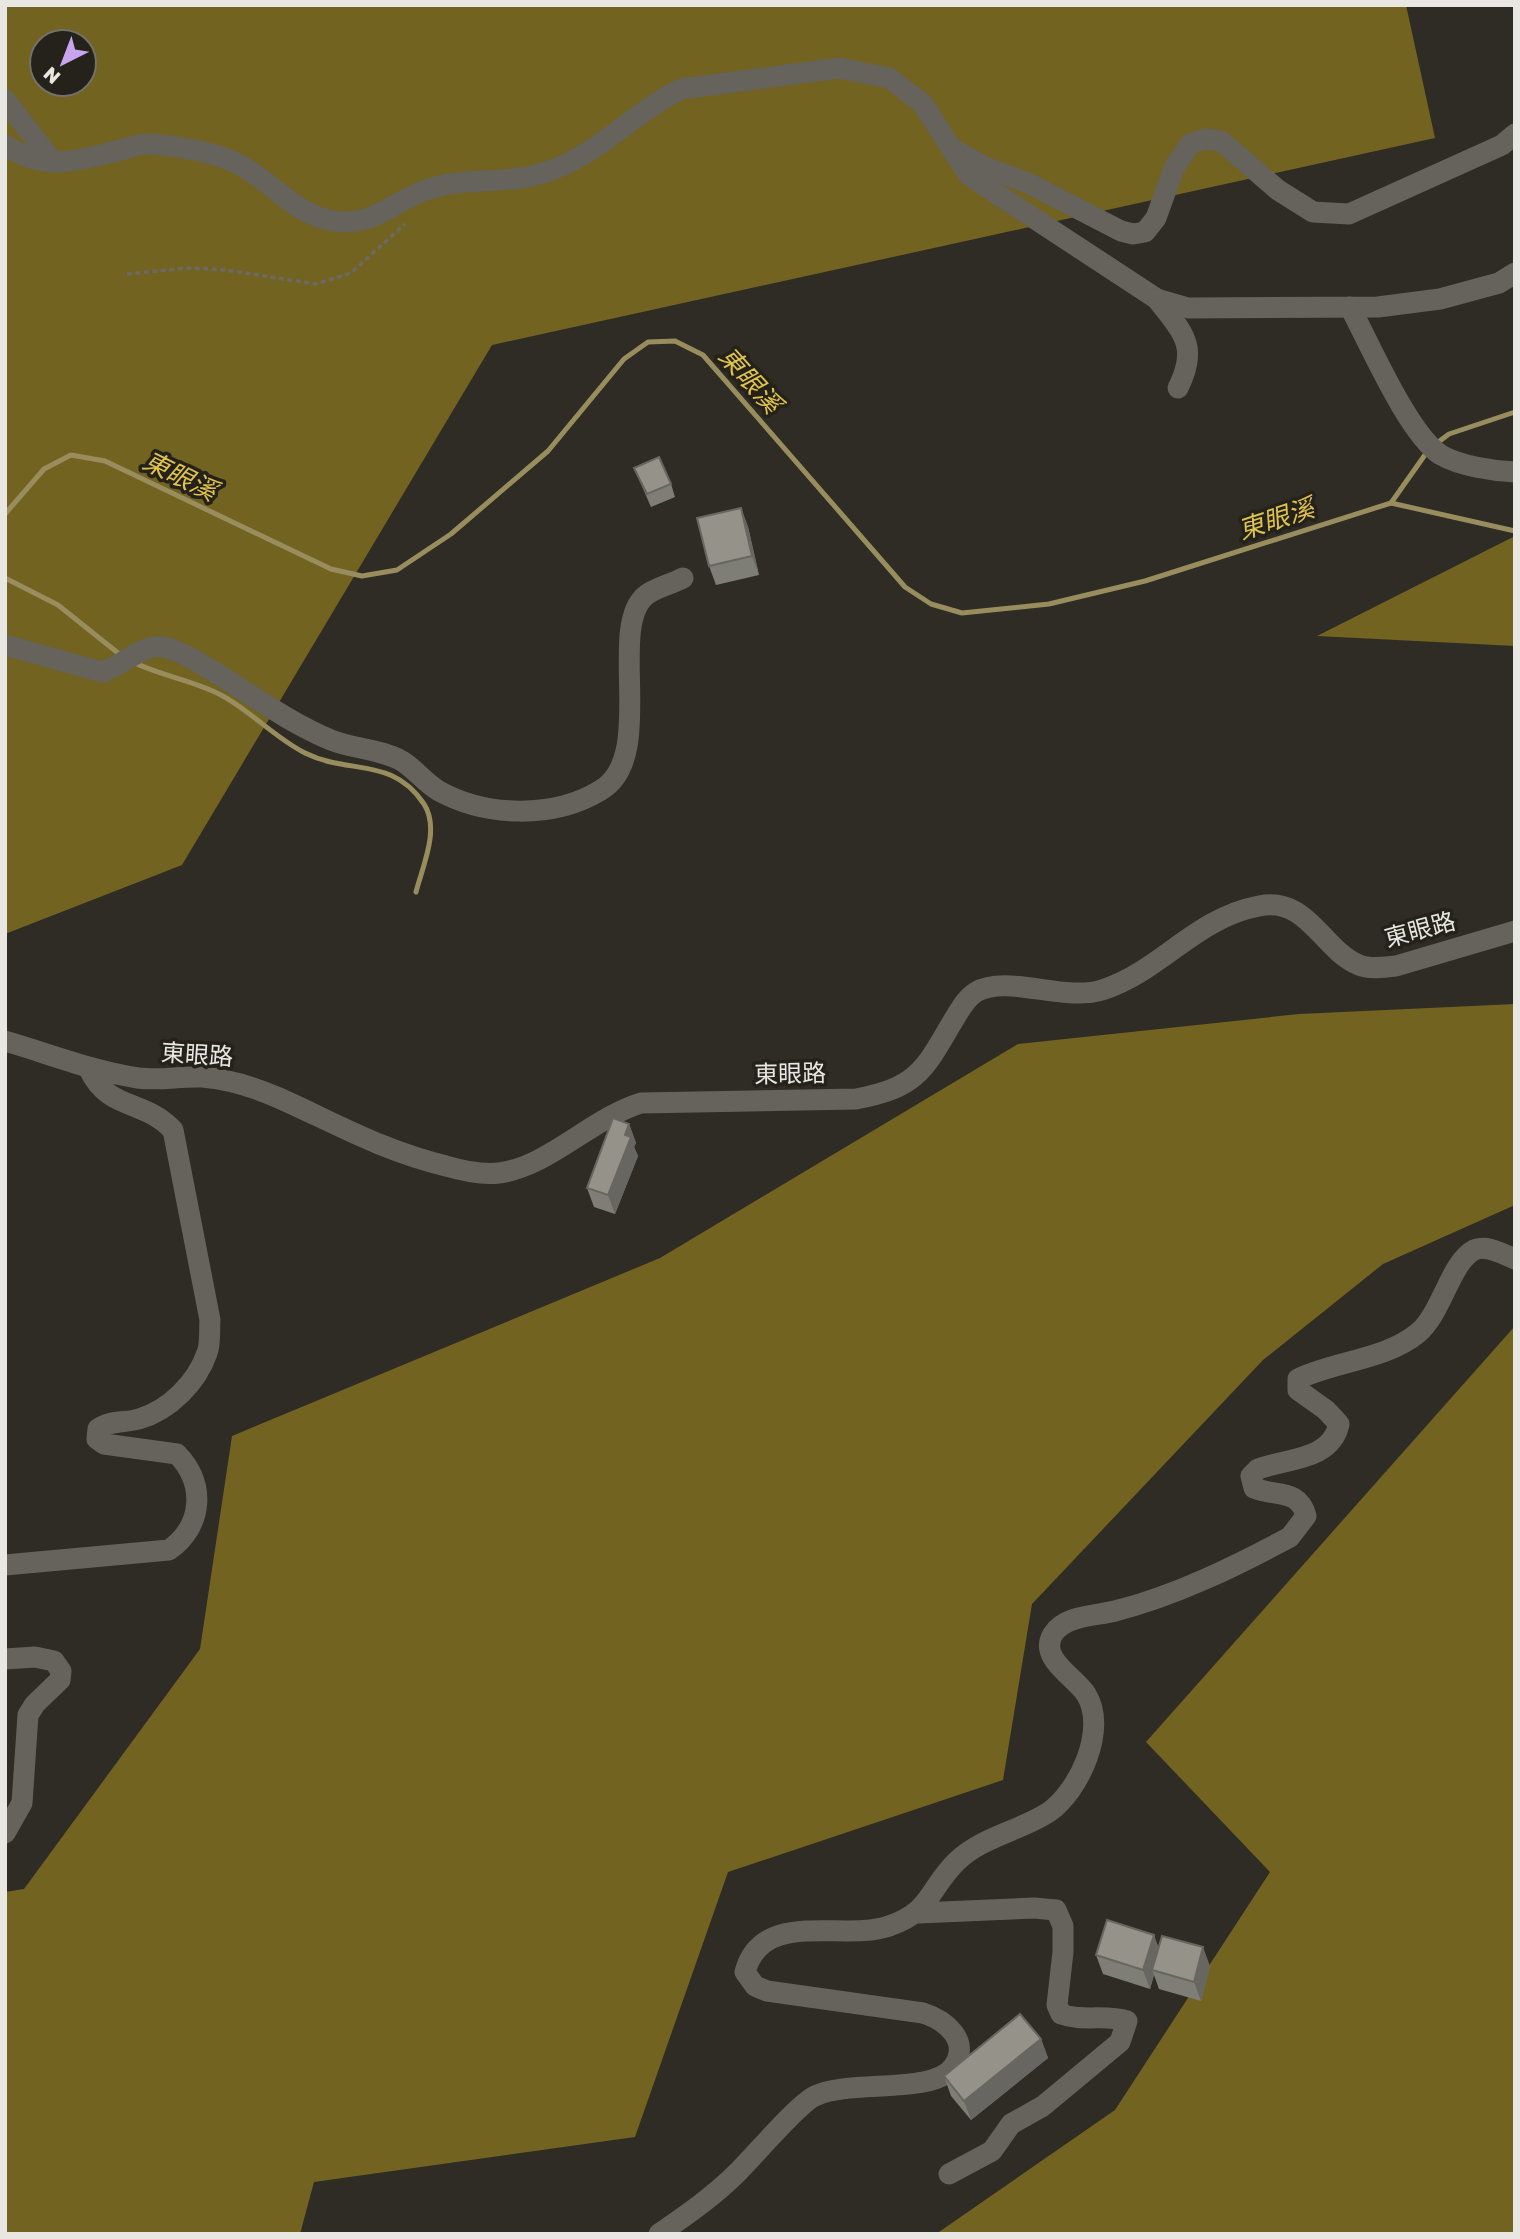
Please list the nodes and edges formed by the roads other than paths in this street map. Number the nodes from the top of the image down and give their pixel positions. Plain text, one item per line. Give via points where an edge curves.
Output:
1 (5, 100) edge
2 (1515, 134) edge
3 (5, 145) edge
4 (951, 148) junction
5 (53, 162) junction
6 (1515, 273) edge
7 (1157, 299) junction
8 (1350, 307) junction
9 (1178, 388) dead end
10 (1515, 472) edge
11 (683, 578) dead end
12 (5, 645) edge
13 (1515, 931) edge
14 (5, 1041) edge
15 (89, 1069) junction
16 (1515, 1258) edge
17 (5, 1565) edge
18 (5, 1659) edge
19 (5, 1833) edge
20 (919, 1913) junction
21 (949, 2174) dead end
22 (659, 2234) edge

1 - 5 street
2 - 4 street via 1502,145 1349,214 1313,212 1278,190 1221,141 1205,139 1190,144 1174,168 1156,218 1145,232 1133,234
3 - 5 street via 40,163
4 - 5 street via 923,104 888,78 839,68 681,89 550,171 503,182 430,188 360,222 328,220 295,205 251,171 207,151 148,144
4 - 7 street via 969,175
6 - 8 street via 1499,283 1440,299
7 - 8 street via 1188,308
7 - 9 street via 1190,350 1188,369
8 - 10 street via 1419,435 1441,455
11 - 12 street via 645,596 636,609 631,626 624,759 618,777 601,791 531,812 457,800 435,789 401,760 331,740 164,647 147,648 117,668 102,672
13 - 15 street, 東眼路 via 1377,968 1360,966 1346,957 1296,911 1263,905 1237,910 1212,921 1136,974 1101,990 1078,994 1012,987 977,991 965,1001 925,1067 887,1093 856,1099 641,1103 620,1109 527,1166 499,1173 472,1173 410,1157 244,1085 203,1077 142,1078
14 - 15 street, 東眼路
15 - 17 street via 105,1094 154,1114 173,1130 209,1320 208,1350 194,1378 172,1402 153,1415 106,1423 98,1429 97,1439 104,1444 177,1454 194,1479 195,1517 186,1538 169,1550
16 - 20 street via 1491,1249 1474,1250 1462,1261 1428,1322 1411,1338 1298,1379 1298,1390 1339,1424 1321,1451 1258,1469 1251,1476 1254,1488 1294,1496 1303,1506 1306,1516 1290,1536 1148,1602 1073,1619 1059,1627 1048,1644 1052,1657 1086,1694 1092,1711 1092,1730 1079,1776 1050,1811 957,1861
18 - 19 street via 54,1661 61,1671 60,1680 28,1715 22,1803
20 - 21 street via 1056,1910 1063,1926 1057,2006 1061,2014 1127,2021 1120,2042 1043,2106 1011,2124 992,2151
20 - 22 street via 873,1930 780,1934 757,1951 745,1972 755,1986 767,1991 939,2018 950,2026 960,2050 954,2067 947,2075 923,2082 846,2086 813,2096 707,2201

